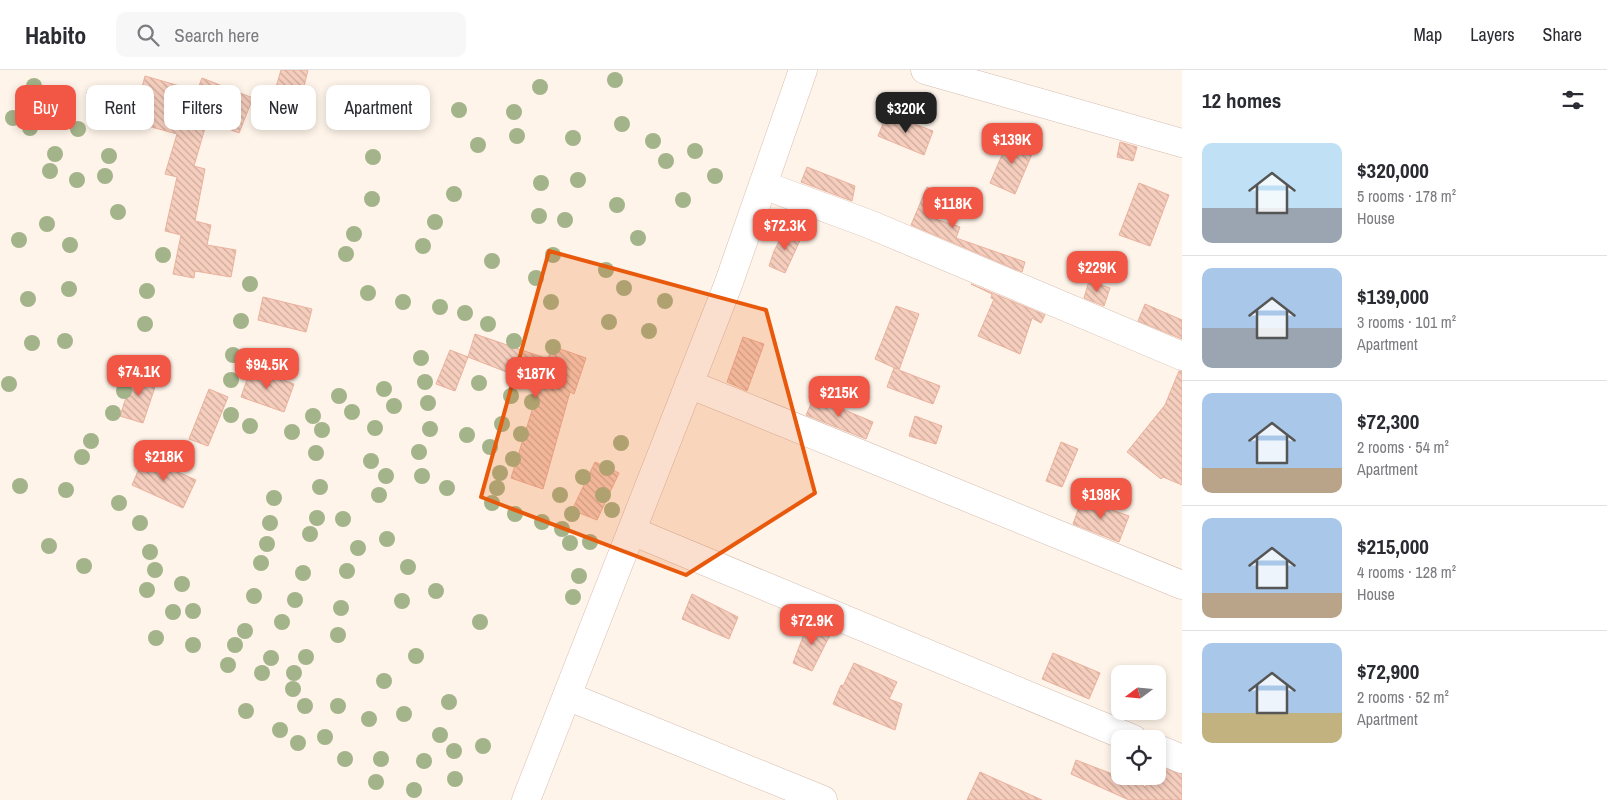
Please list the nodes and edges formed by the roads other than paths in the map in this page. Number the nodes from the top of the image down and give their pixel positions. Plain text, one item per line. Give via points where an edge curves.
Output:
1 (803, 70) edge
2 (925, 70) edge
3 (1182, 143) edge
4 (763, 185) junction
5 (1182, 356) edge
6 (690, 384) junction
7 (632, 530) junction
8 (1182, 585) edge
9 (567, 696) junction
10 (1111, 730) edge
11 (1166, 752) edge
12 (1182, 759) edge
13 (526, 800) edge
14 (824, 800) edge

1 - 4 street
2 - 3 street
4 - 5 street via 869,224
4 - 6 street
6 - 7 street
6 - 8 street
7 - 9 street
7 - 10 street
9 - 13 street
9 - 14 street
11 - 12 street

